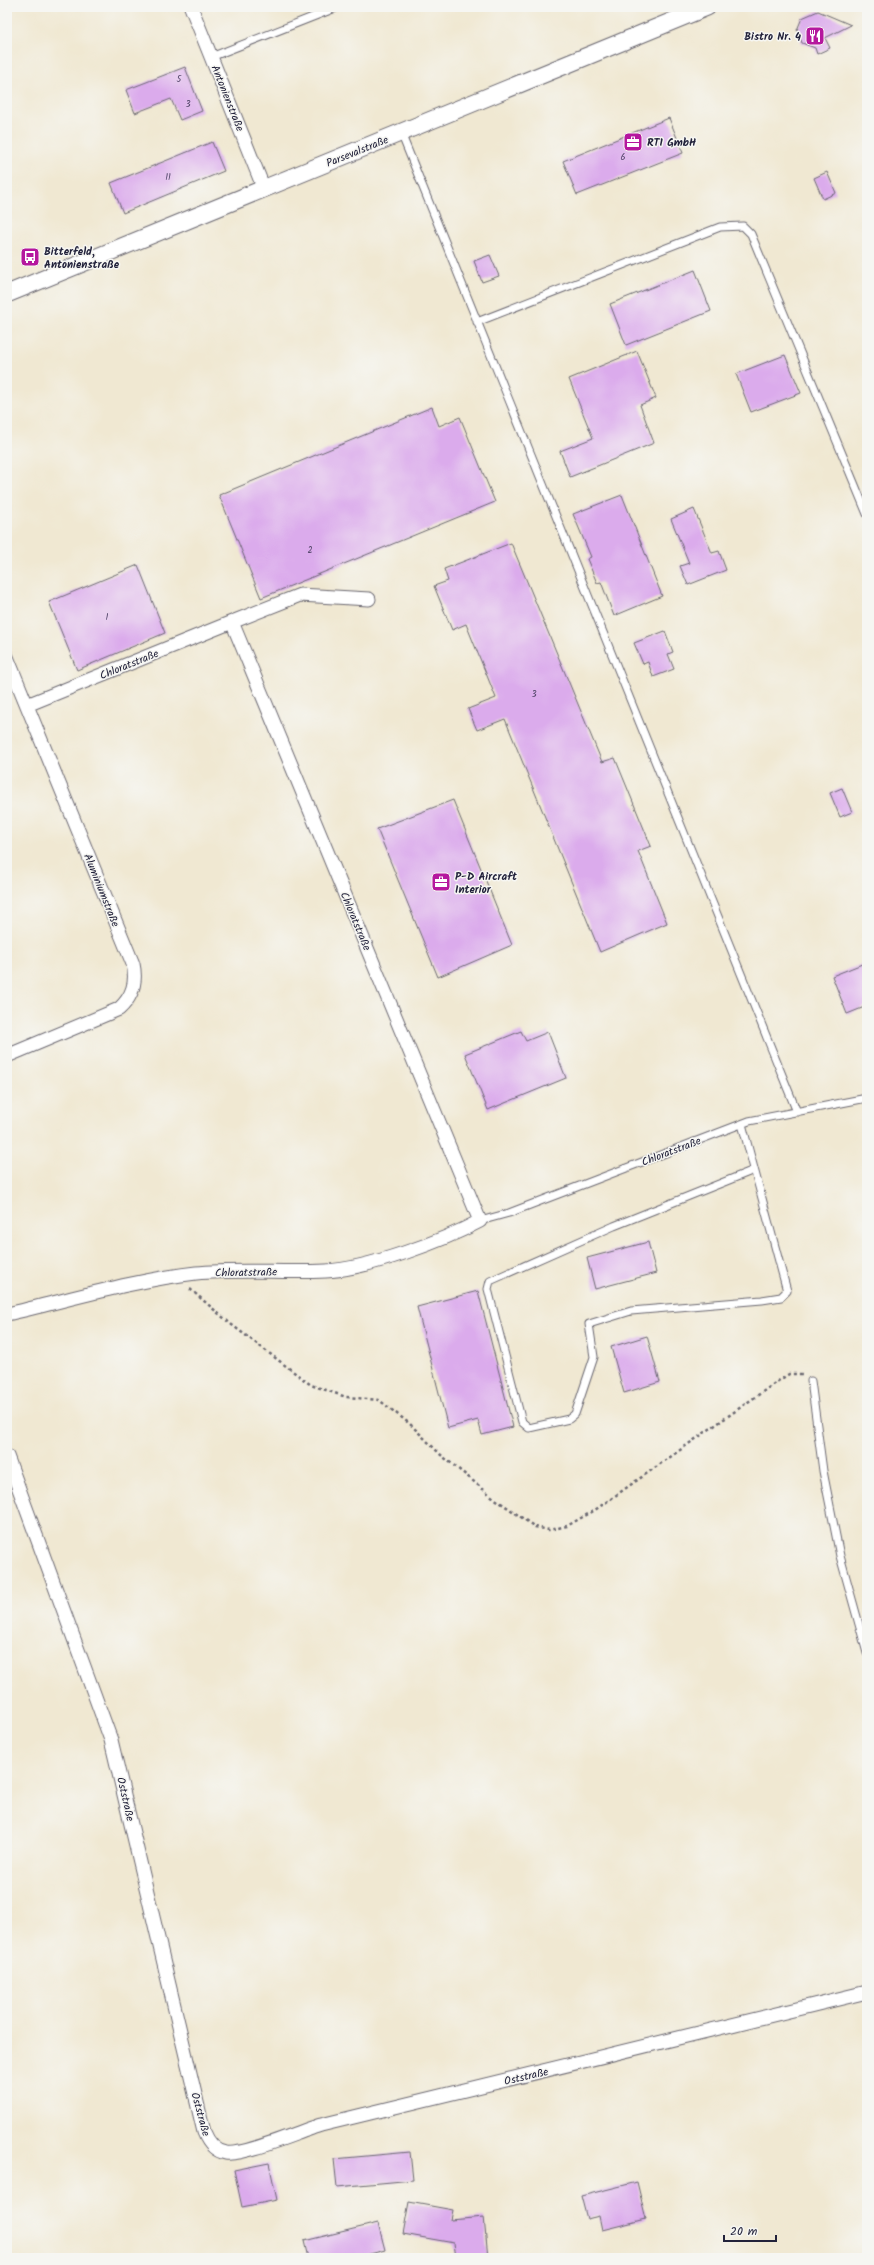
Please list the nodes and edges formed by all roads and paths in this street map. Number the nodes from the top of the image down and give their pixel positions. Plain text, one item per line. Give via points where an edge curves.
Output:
1 (191, 7) edge
2 (338, 7) edge
3 (696, 9) edge
4 (211, 58) junction
5 (400, 133) junction
6 (264, 189) junction
7 (7, 294) edge
8 (477, 322) junction
9 (867, 514) edge
10 (369, 599) dead end
11 (232, 622) junction
12 (7, 657) edge
13 (27, 705) junction
14 (7, 1056) edge
15 (867, 1098) edge
16 (797, 1112) junction
17 (742, 1124) junction
18 (754, 1170) junction
19 (480, 1221) junction
20 (175, 1276) junction
21 (7, 1314) edge
22 (811, 1381) joint
23 (7, 1456) edge
24 (867, 1653) edge
25 (867, 1992) edge

1 - 4 street, Antonienstraße
2 - 4 lane
3 - 5 street, Parsevalstraße
4 - 6 street, Antonienstraße
5 - 6 street, Parsevalstraße
5 - 8 lane
6 - 7 street, Parsevalstraße
8 - 9 lane via 720,227 743,226 751,234
8 - 16 lane
10 - 11 street, Chloratstraße via 300,595
11 - 13 street, Chloratstraße
11 - 19 street, Chloratstraße
12 - 13 street, Aluminiumstraße
13 - 14 street, Aluminiumstraße via 133,964 135,980 131,994 119,1009
15 - 16 lane, Chloratstraße
16 - 17 lane, Chloratstraße
17 - 18 lane
17 - 19 lane, Chloratstraße via 509,1213
18 - 18 lane via 787,1291 782,1297 631,1311 589,1324 594,1357 575,1414 569,1419 529,1428 525,1426 488,1288 490,1281 614,1226
19 - 20 street, Chloratstraße via 462,1231 391,1256 328,1271 216,1272
20 - 21 street, Chloratstraße
20 - 22 path via 232,1325 311,1385 346,1397 379,1400 494,1498 535,1527 549,1530 567,1526 595,1510 789,1374 801,1373
22 - 24 lane via 823,1471 840,1556
23 - 25 street, Oststraße via 111,1740 204,2132 211,2145 217,2149 224,2152 240,2152 321,2125

